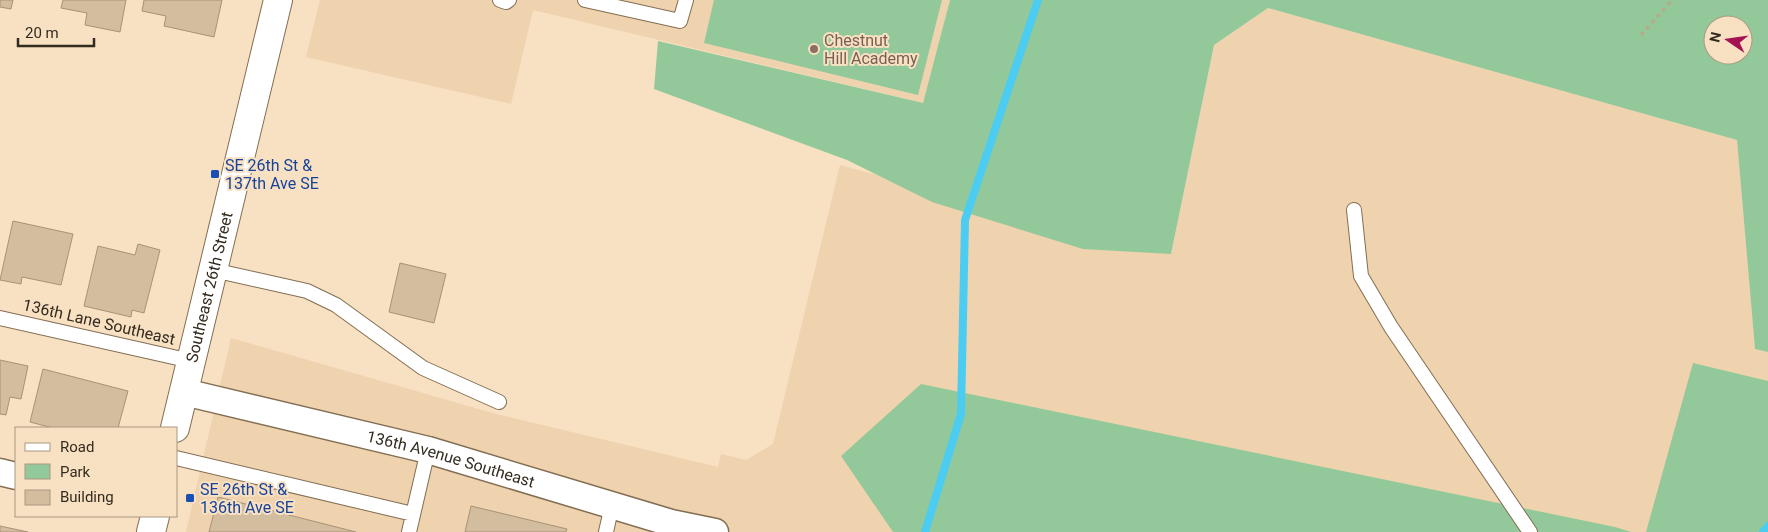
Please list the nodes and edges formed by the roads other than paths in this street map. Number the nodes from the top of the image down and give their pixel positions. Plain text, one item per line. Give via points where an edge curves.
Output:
1 (278, 0) edge
2 (500, 0) edge
3 (509, 0) edge
4 (585, 0) edge
5 (686, 0) edge
6 (1354, 210) dead end
7 (213, 270) junction
8 (0, 318) edge
9 (191, 361) junction
10 (184, 392) junction
11 (499, 402) dead end
12 (176, 427) edge
13 (428, 450) junction
14 (178, 458) edge
15 (0, 472) edge
16 (15, 476) edge
17 (612, 505) junction
18 (413, 514) junction
19 (155, 517) edge
20 (670, 527) edge
21 (151, 532) edge
22 (409, 532) edge
23 (606, 532) edge
24 (715, 532) edge
25 (1530, 532) edge

1 - 7 street, Southeast 26th Street
2 - 3 lane
4 - 5 lane via 680,21
6 - 25 lane via 1361,276 1391,327
7 - 9 street, Southeast 26th Street
7 - 11 lane via 307,291 336,305 423,368
8 - 9 lane, 136th Lane Southeast
9 - 10 street, Southeast 26th Street
10 - 12 street, Southeast 26th Street
10 - 13 street, 136th Avenue Southeast
13 - 17 street, 136th Avenue Southeast
13 - 18 lane
14 - 18 lane
15 - 16 street
17 - 20 street, 136th Avenue Southeast
17 - 23 lane
18 - 22 lane
19 - 21 street
20 - 24 street, 136th Avenue Southeast

